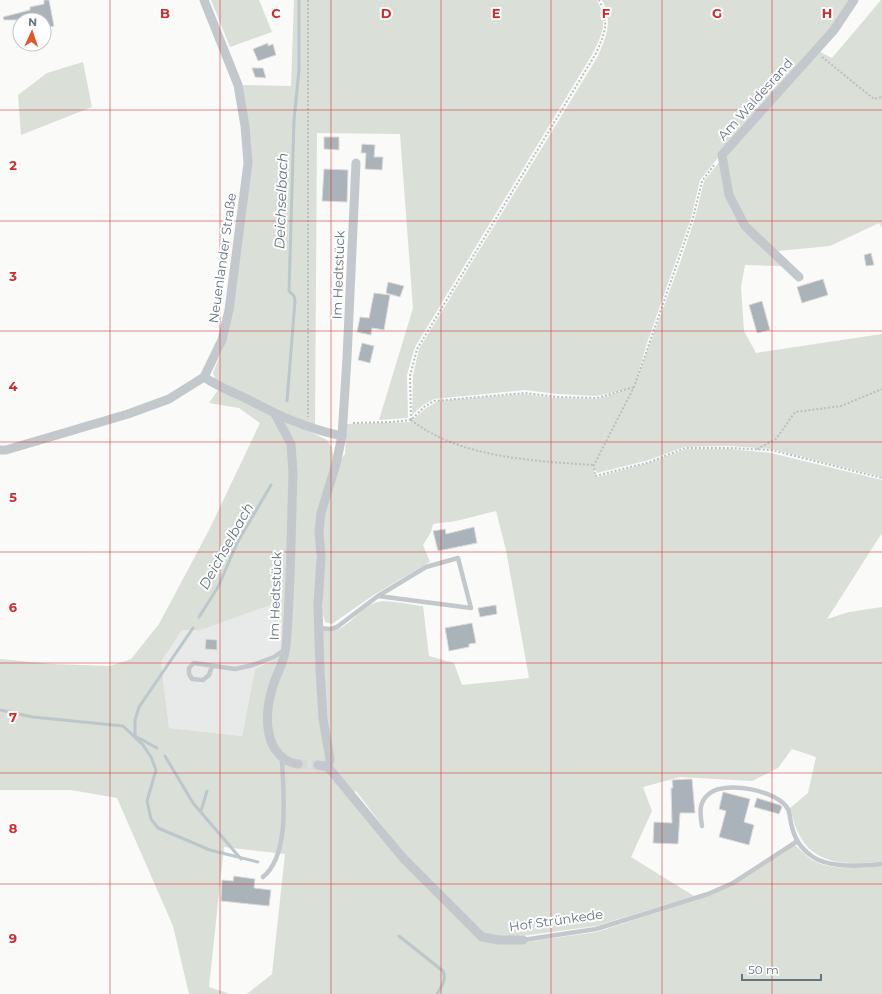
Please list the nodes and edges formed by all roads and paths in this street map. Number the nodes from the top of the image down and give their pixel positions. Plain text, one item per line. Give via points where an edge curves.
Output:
1 (204, 0) edge
2 (308, 0) edge
3 (600, 0) edge
4 (854, 0) edge
5 (815, 51) junction
6 (882, 97) edge
7 (722, 155) junction
8 (356, 163) dead end
9 (799, 277) dead end
10 (204, 377) junction
11 (634, 387) junction
12 (882, 389) edge
13 (275, 414) junction
14 (411, 420) junction
15 (343, 424) junction
16 (308, 427) junction
17 (342, 436) junction
18 (757, 449) junction
19 (0, 450) edge
20 (594, 465) junction
21 (882, 478) edge
22 (378, 596) junction
23 (319, 628) junction
24 (286, 648) junction
25 (212, 666) junction
26 (282, 759) junction
27 (298, 764) tunnel mouth
28 (318, 765) tunnel mouth
29 (328, 767) junction
30 (702, 826) dead end
31 (796, 842) junction
32 (882, 864) edge
33 (263, 877) dead end
34 (523, 940) joint

1 - 10 street, Neuenlander Straße via 238,85 248,163 229,310 222,340
2 - 16 path
3 - 14 path via 605,12 605,33 595,55 417,348 410,376
4 - 5 street, Am Waldesrand via 834,30
5 - 6 path via 874,99
5 - 7 street, Am Waldesrand
7 - 9 street, Am Waldesrand via 729,195 745,226
7 - 11 path via 702,181 693,218
8 - 15 street, Im Hedtstück
10 - 13 street via 218,387
10 - 19 street via 169,399 120,416
11 - 14 path via 596,398 525,393 434,401
11 - 20 path
12 - 18 path via 840,406 795,412 776,439
13 - 16 street
13 - 24 street, Im Hedtstück via 291,444 293,473
14 - 15 path
14 - 20 path via 448,442 532,460
15 - 17 street, Im Hedtstück
16 - 17 street
17 - 23 street, Im Hedtstück via 321,513
18 - 20 path via 685,448 650,462 595,476
18 - 21 path
22 - 22 lane via 426,567 458,558 471,608
22 - 23 lane via 337,627
23 - 29 street, Im Hedtstück via 323,719 330,759
24 - 25 lane via 274,657 253,665 235,669
24 - 26 street, Im Hedtstück via 272,689 267,718 271,741
25 - 25 lane via 194,663 189,668 189,674 192,679 203,680 209,675
26 - 27 street via 288,763
26 - 33 lane via 283,818 278,854 270,871
28 - 29 street
29 - 34 street, Hof Strünkede via 403,858 482,937
30 - 31 lane via 700,806 705,797 714,790 728,786 748,788 783,803 788,809
31 - 32 lane via 814,858 821,860 858,867
31 - 34 lane, Hof Strünkede via 733,883 708,894 596,929

